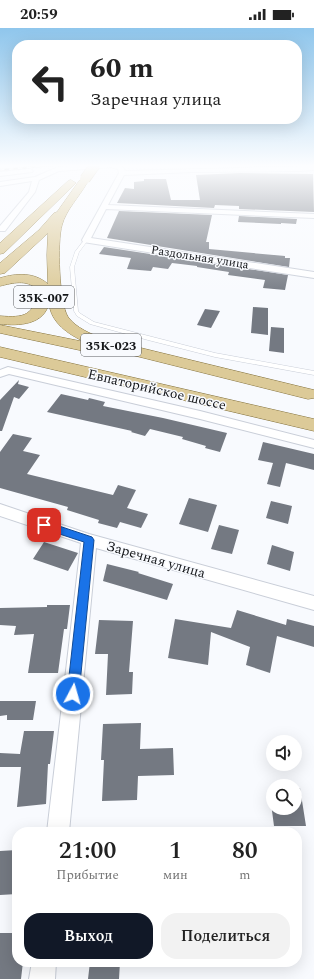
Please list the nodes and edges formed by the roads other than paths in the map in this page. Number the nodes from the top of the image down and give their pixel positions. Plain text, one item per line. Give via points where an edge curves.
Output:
1 (18, 209) edge
2 (39, 209) edge
3 (43, 209) edge
4 (51, 209) edge
5 (62, 209) edge
6 (63, 209) edge
7 (102, 209) edge
8 (139, 209) edge
9 (314, 216) edge
10 (0, 231) edge
11 (86, 240) junction
12 (0, 250) edge
13 (0, 256) edge
14 (0, 270) edge
15 (314, 275) edge
16 (0, 282) edge
17 (0, 320) edge
18 (0, 329) edge
19 (0, 352) edge
20 (53, 365) junction
21 (0, 367) edge
22 (314, 373) edge
23 (0, 374) edge
24 (311, 394) edge
25 (314, 425) edge
26 (314, 444) edge
27 (0, 510) edge
28 (89, 540) junction
29 (314, 603) edge
30 (59, 827) edge
31 (43, 967) edge
32 (42, 979) edge

1 - 10 street
2 - 10 main road
3 - 12 main road
4 - 13 main road, 35К-023
5 - 14 main road via 43,232
6 - 24 main road, 35К-023 via 53,240 57,310 61,319 79,334 99,342
7 - 11 street
8 - 9 street
11 - 15 street, Раздольная улица
11 - 22 lane via 77,252 72,267 76,311 84,319 105,327 215,355
16 - 17 main road, 35К-007 via 24,278 36,280 44,288 42,308 33,316 23,320
18 - 24 main road, Евпаторийское шоссе
19 - 20 main road, Евпаторийское шоссе
20 - 21 main road via 18,364
20 - 25 main road, Евпаторийское шоссе
23 - 26 street via 8,370
27 - 28 street, Заречная улица
28 - 29 street, Заречная улица
28 - 30 street
31 - 32 street

